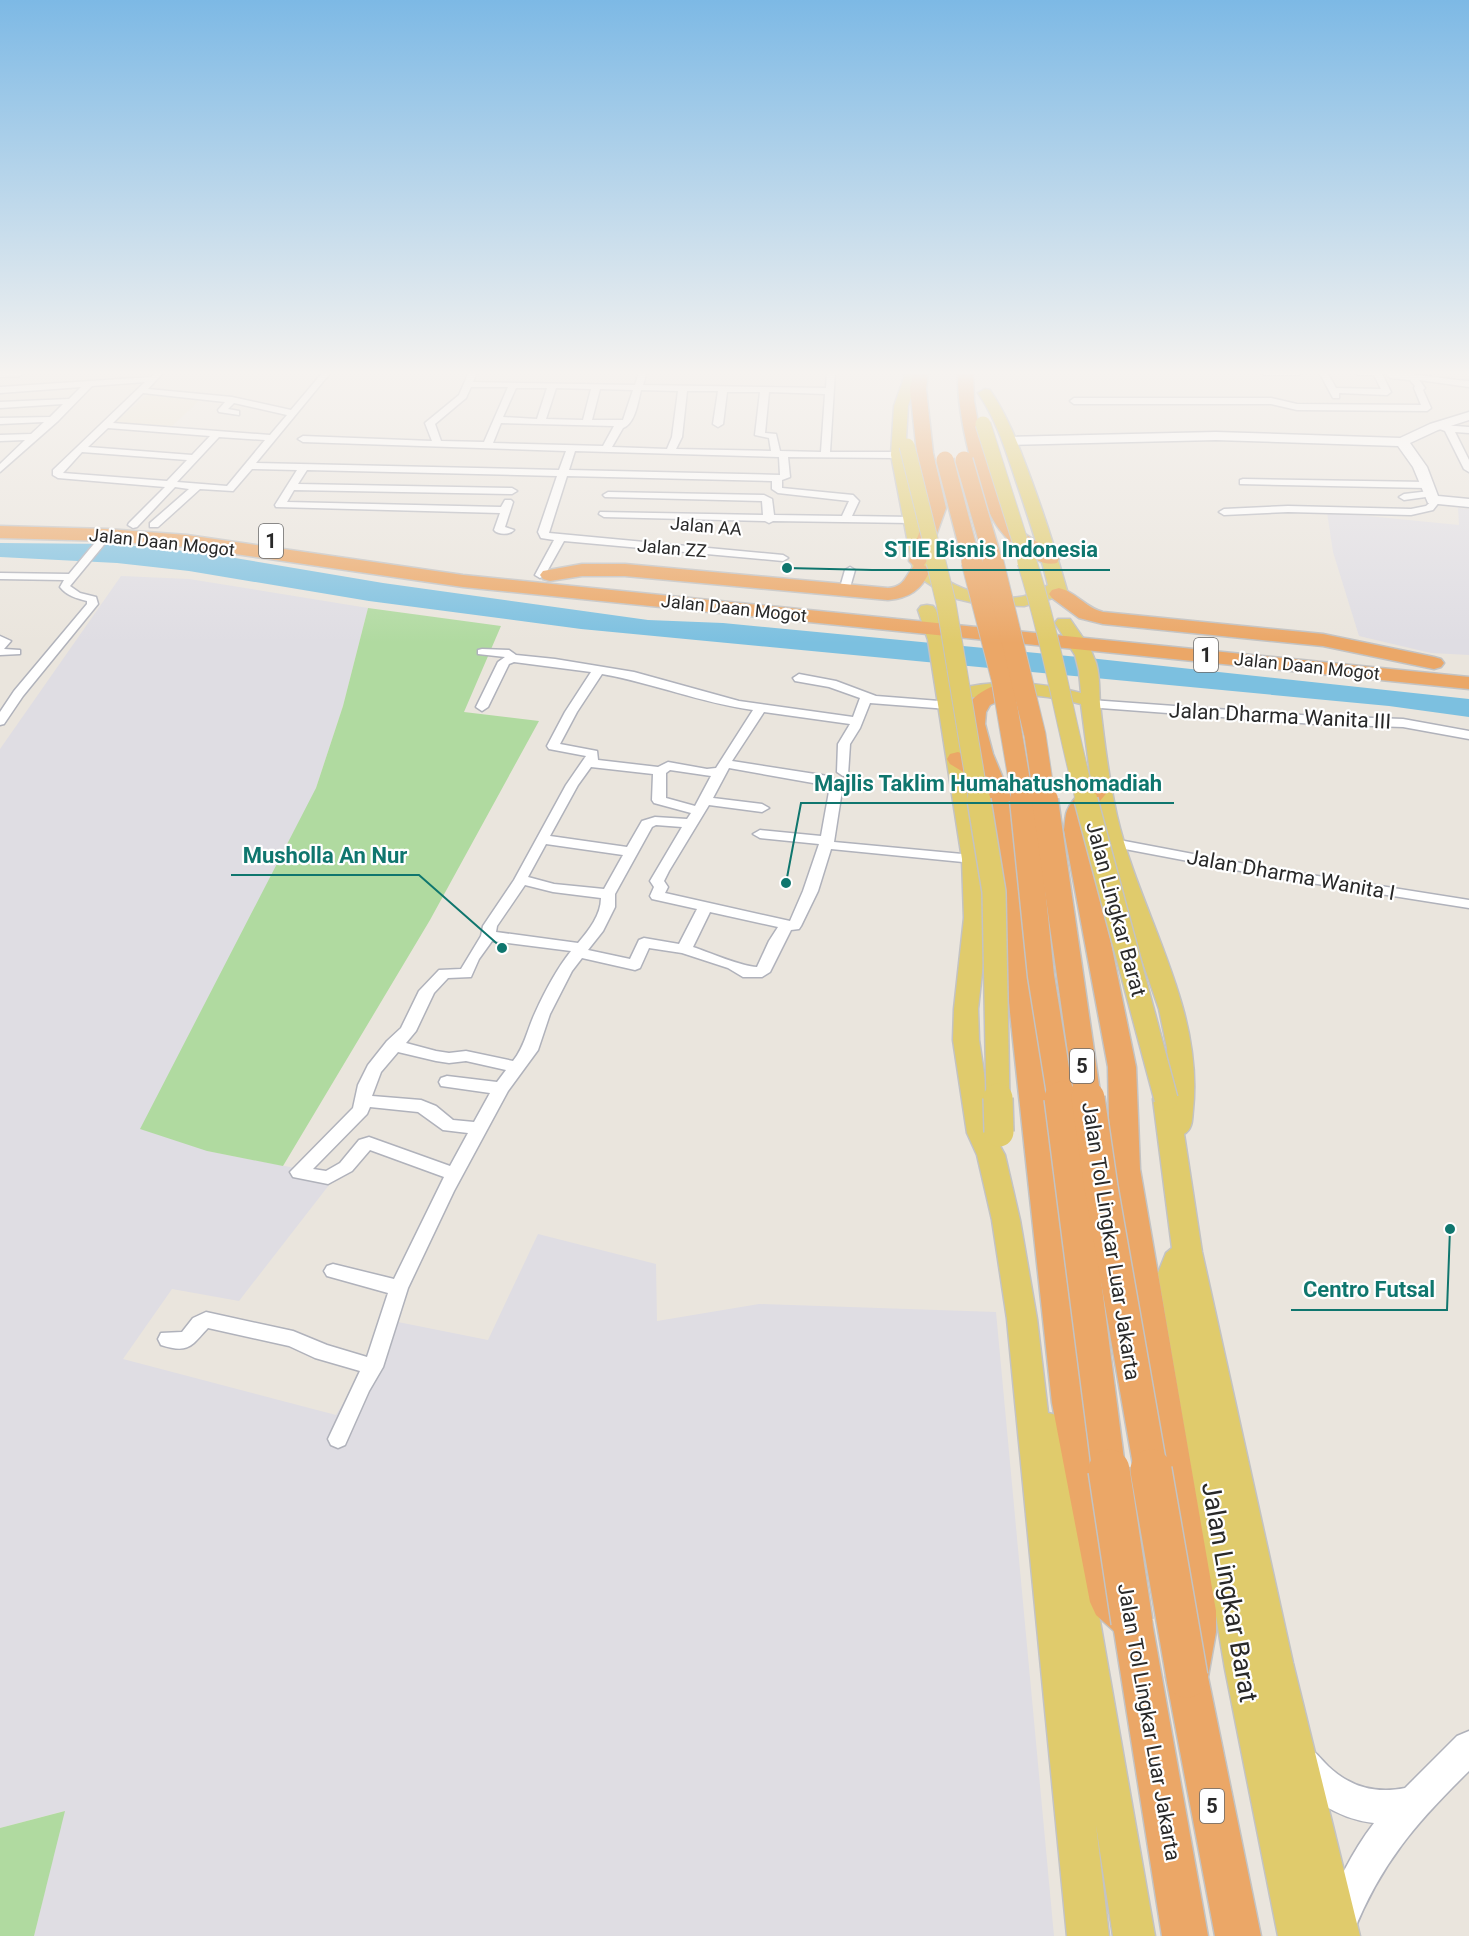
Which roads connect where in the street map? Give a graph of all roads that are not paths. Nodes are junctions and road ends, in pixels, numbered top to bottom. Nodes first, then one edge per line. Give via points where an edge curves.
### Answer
1 (66, 462) edge
2 (190, 462) edge
3 (252, 462) edge
4 (566, 462) edge
5 (781, 462) edge
6 (904, 462) edge
7 (905, 462) edge
8 (928, 462) edge
9 (950, 462) edge
10 (952, 462) edge
11 (981, 462) edge
12 (995, 462) edge
13 (1016, 462) edge
14 (1416, 462) edge
15 (249, 466) junction
16 (304, 467) junction
17 (520, 472) junction
18 (562, 474) junction
19 (612, 476) junction
20 (777, 478) junction
21 (1243, 482) dead end
22 (1322, 483) junction
23 (170, 485) junction
24 (197, 487) junction
25 (292, 487) junction
26 (1429, 489) junction
27 (512, 491) junction
28 (608, 495) junction
29 (1404, 497) dead end
30 (1469, 503) edge
31 (1304, 509) junction
32 (505, 510) junction
33 (1224, 512) dead end
34 (847, 517) junction
35 (0, 520) edge
36 (769, 520) junction
37 (912, 520) junction
38 (133, 525) junction
39 (154, 525) junction
40 (600, 527) junction
41 (742, 529) dead end
42 (509, 530) dead end
43 (761, 530) dead end
44 (0, 532) edge
45 (103, 539) junction
46 (560, 539) junction
47 (783, 558) dead end
48 (1050, 559) junction
49 (919, 565) junction
50 (850, 570) dead end
51 (545, 575) junction
52 (0, 576) edge
53 (67, 582) junction
54 (0, 586) edge
55 (844, 591) junction
56 (1057, 591) junction
57 (931, 622) junction
58 (1072, 636) junction
59 (1294, 637) junction
60 (0, 639) edge
61 (1262, 644) junction
62 (0, 646) edge
63 (0, 652) edge
64 (16, 652) dead end
65 (482, 652) dead end
66 (513, 658) junction
67 (1434, 663) junction
68 (1469, 666) edge
69 (598, 670) junction
70 (799, 678) dead end
71 (1469, 683) edge
72 (1010, 687) junction
73 (1091, 696) junction
74 (871, 698) junction
75 (947, 701) junction
76 (482, 707) dead end
77 (761, 708) junction
78 (0, 721) edge
79 (856, 721) junction
80 (1469, 735) edge
81 (958, 759) junction
82 (591, 762) junction
83 (722, 767) junction
84 (660, 771) junction
85 (843, 772) dead end
86 (998, 794) junction
87 (1092, 795) junction
88 (762, 808) dead end
89 (698, 812) junction
90 (759, 834) dead end
91 (542, 839) junction
92 (828, 843) junction
93 (1114, 843) junction
94 (632, 852) junction
95 (973, 859) junction
96 (521, 880) junction
97 (608, 894) junction
98 (1469, 904) edge
99 (706, 906) junction
100 (787, 925) junction
101 (488, 936) junction
102 (684, 949) junction
103 (580, 950) junction
104 (393, 1045) junction
105 (517, 1067) junction
106 (447, 1082) dead end
107 (501, 1088) junction
108 (363, 1101) junction
109 (479, 1128) junction
110 (995, 1143) junction
111 (1173, 1149) junction
112 (455, 1174) junction
113 (1183, 1255) junction
114 (333, 1271) dead end
115 (399, 1288) junction
116 (1022, 1324) junction
117 (168, 1339) dead end
118 (373, 1367) junction
119 (338, 1439) dead end
120 (1132, 1622) junction
121 (1187, 1677) junction
122 (1469, 1748) edge
123 (1296, 1750) junction
124 (1412, 1804) junction
125 (1338, 1932) edge
126 (1088, 1936) edge
127 (1134, 1936) edge
128 (1185, 1936) edge
129 (1238, 1936) edge
130 (1299, 1936) edge

1 - 23 street via 58,475
2 - 23 street
3 - 15 street
4 - 18 street
5 - 20 street via 785,477
6 - 37 main road
7 - 110 main road, bridge via 946,603 994,892
8 - 49 highway via 937,508
9 - 120 highway, Jalan Tol Lingkar Luar Jakarta / 5, bridge via 1002,679 1023,803 1041,976
10 - 121 highway, Jalan Tol Lingkar Luar Jakarta / 5, bridge via 1003,595 1035,735 1101,1187
11 - 48 highway via 1003,521 1016,536
12 - 111 main road, Jalan Lingkar Barat, bridge via 1044,616 1072,749 1166,1099
13 - 48 main road, Jalan Lingkar Barat
14 - 26 street
15 - 16 street
15 - 24 street via 230,489
16 - 17 street
16 - 25 street
17 - 18 street
17 - 27 street
18 - 19 street
18 - 46 street via 543,534
19 - 20 street
19 - 28 street
20 - 34 street via 777,489 781,491 850,497 854,501
21 - 22 street
22 - 26 street
22 - 31 street via 1295,488 1298,505
23 - 24 street
23 - 38 street
24 - 39 street
25 - 27 street
25 - 32 street via 280,505
26 - 29 street
26 - 30 street
26 - 31 street via 1429,508 1411,512
27 - 32 street
28 - 36 street via 766,499
28 - 40 street
31 - 33 street
32 - 42 street via 499,530
34 - 36 street, Jalan AA
34 - 37 street, Jalan AA
35 - 38 highway, Jalan Daan Mogot / 1
36 - 40 street
36 - 43 street, Jalan AA
37 - 49 main road
38 - 39 highway, Jalan Daan Mogot / 1
39 - 51 highway, Jalan Daan Mogot / 1 via 356,554
40 - 41 street, Jalan AA
40 - 46 street, Jalan ZZ
40 - 47 street, Jalan ZZ
44 - 45 highway, Jalan Daan Mogot / 1
45 - 53 street
45 - 57 highway, Jalan Daan Mogot / 1 via 188,542 463,581
46 - 51 street
48 - 56 main road, Jalan Lingkar Barat
49 - 55 highway via 914,585 902,592
49 - 56 main road via 959,594 988,600 1031,599
50 - 55 street
51 - 55 highway via 626,570
51 - 57 highway, Jalan Daan Mogot / 1 via 663,584
52 - 53 street
53 - 54 street
53 - 78 street via 76,596 92,599 93,604
56 - 59 highway via 1086,614 1103,618
57 - 58 highway, Jalan Daan Mogot / 1
57 - 75 main road
58 - 61 highway, Jalan Daan Mogot / 1
58 - 71 highway, Jalan Daan Mogot / 1
58 - 73 main road, Jalan Lingkar Barat
59 - 61 highway
59 - 67 highway
60 - 62 street via 5,641
61 - 67 highway, Jalan Daan Mogot / 1
63 - 64 street
65 - 66 street via 509,653
66 - 69 street
66 - 76 street via 504,662
67 - 68 highway, Jalan Daan Mogot / 1
69 - 77 street
69 - 82 street via 553,746 593,754
70 - 74 street via 832,684
72 - 73 main road
72 - 75 main road via 966,692
72 - 86 highway via 988,696 975,709 984,763
73 - 80 street, Jalan Dharma Wanita III via 1315,720 1403,723
73 - 87 main road, Jalan Lingkar Barat
74 - 75 street
74 - 79 street via 863,703
75 - 81 main road
77 - 79 street
77 - 83 street via 745,725
79 - 85 street via 844,744
81 - 86 highway
81 - 95 main road
82 - 84 street
82 - 91 street via 572,785
83 - 84 street via 707,773 668,766
83 - 89 street
83 - 92 street via 835,782
84 - 89 street via 659,800
86 - 120 highway via 1070,1403 1107,1592 1110,1602
87 - 93 main road, Jalan Lingkar Barat
87 - 121 highway via 1079,811 1076,830 1122,1067 1125,1169 1196,1611
88 - 89 street
89 - 94 street via 650,822
89 - 99 street via 667,859 658,880 657,896
90 - 92 street
91 - 94 street
91 - 96 street
92 - 95 street
92 - 100 street via 811,895 794,926
93 - 98 street, Jalan Dharma Wanita I
93 - 111 main road, Jalan Lingkar Barat via 1177,1026 1183,1083
94 - 97 street
95 - 110 main road via 976,918 965,1022 980,1133
96 - 97 street
96 - 101 street via 490,926
97 - 103 street via 608,907 597,931
99 - 100 street
99 - 102 street
100 - 102 street via 760,973 743,972
101 - 103 street
101 - 104 street via 466,974 444,973 427,991 408,1030
102 - 103 street via 644,943 635,964
103 - 105 street via 565,969 542,1014 530,1050
104 - 105 street via 436,1056 466,1056
104 - 108 street via 366,1085
105 - 107 street
106 - 107 street
107 - 109 street
108 - 109 street via 421,1106 449,1126
108 - 112 street via 361,1110 299,1172 328,1178 346,1167 369,1143
109 - 112 street
110 - 116 main road
111 - 113 main road, Jalan Lingkar Barat
112 - 115 street
113 - 123 main road, Jalan Lingkar Barat
113 - 130 main road, Jalan Lingkar Barat via 1176,1261 1173,1273 1243,1669
114 - 115 street
115 - 118 street
116 - 126 main road
116 - 127 main road via 1039,1363
117 - 118 street via 187,1340 206,1320 293,1339
118 - 119 street
120 - 128 highway, Jalan Tol Lingkar Luar Jakarta / 5
121 - 129 highway, Jalan Tol Lingkar Luar Jakarta / 5
122 - 124 street
123 - 124 street via 1309,1770 1348,1800 1392,1809
123 - 125 main road, Jalan Lingkar Barat
124 - 125 street via 1350,1890

